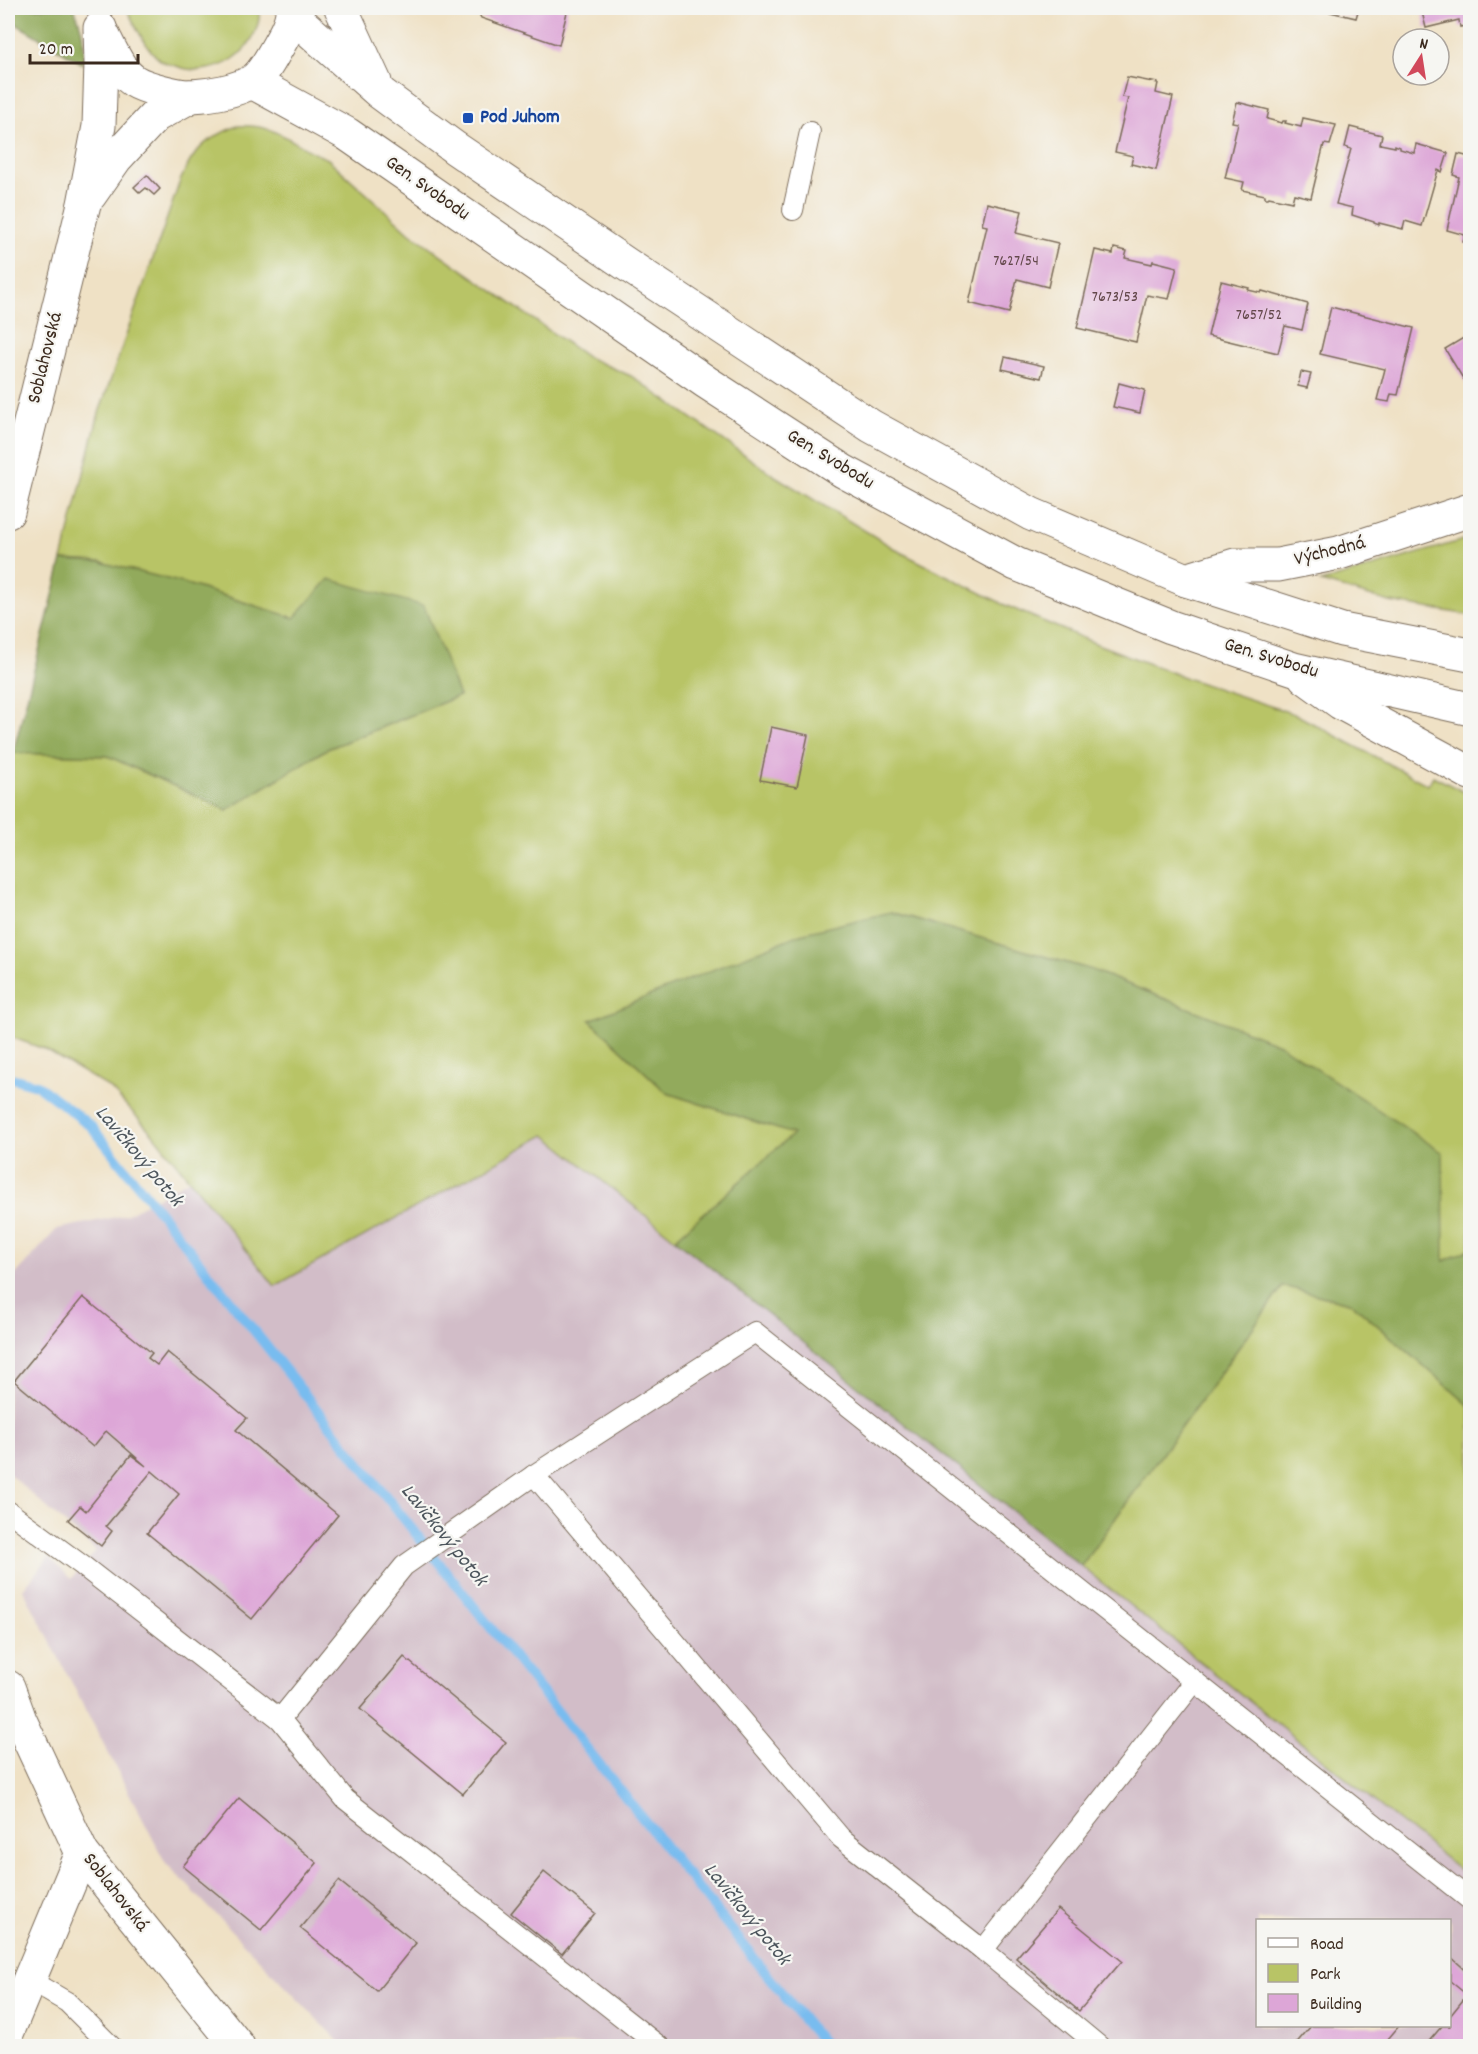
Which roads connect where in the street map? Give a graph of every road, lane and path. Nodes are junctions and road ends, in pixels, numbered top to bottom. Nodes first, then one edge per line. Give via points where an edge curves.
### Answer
1 (341, 8) edge
2 (292, 12) edge
3 (95, 18) edge
4 (252, 82) junction
5 (380, 92) junction
6 (190, 96) junction
7 (810, 132) dead end
8 (84, 204) junction
9 (793, 210) dead end
10 (1470, 510) edge
11 (8, 512) edge
12 (1186, 580) junction
13 (1470, 655) edge
14 (1294, 669) junction
15 (1470, 709) edge
16 (1470, 772) edge
17 (534, 1475) junction
18 (8, 1511) edge
19 (1195, 1681) junction
20 (8, 1687) edge
21 (280, 1719) junction
22 (82, 1853) junction
23 (1470, 1900) edge
24 (983, 1950) junction
25 (29, 1980) junction
26 (8, 2031) edge
27 (111, 2046) edge
28 (238, 2046) edge
29 (659, 2046) edge
30 (1099, 2046) edge

1 - 5 street
2 - 4 street via 285,34
2 - 5 street
3 - 6 street via 122,68 134,81
3 - 8 street, Soblahovská via 101,63 99,126
4 - 6 street
4 - 14 street, Gen. Svobodu via 347,134 706,382 843,471 1016,564 1171,627
5 - 12 street via 455,148 872,426 1031,514
6 - 8 street via 155,116 116,158
7 - 9 lane
8 - 11 street, Soblahovská
10 - 12 street, Východná via 1339,553 1278,565 1235,565
12 - 13 street via 1342,630
14 - 15 street, Gen. Svobodu
14 - 16 street via 1341,702
17 - 19 lane via 755,1332
17 - 21 lane via 404,1566
17 - 24 lane via 841,1838
18 - 21 lane
19 - 23 lane
19 - 24 lane
20 - 22 street, Soblahovská
21 - 29 lane via 345,1799
22 - 25 street
22 - 28 street, Soblahovská
24 - 30 lane
25 - 26 street
25 - 27 lane via 67,2002

